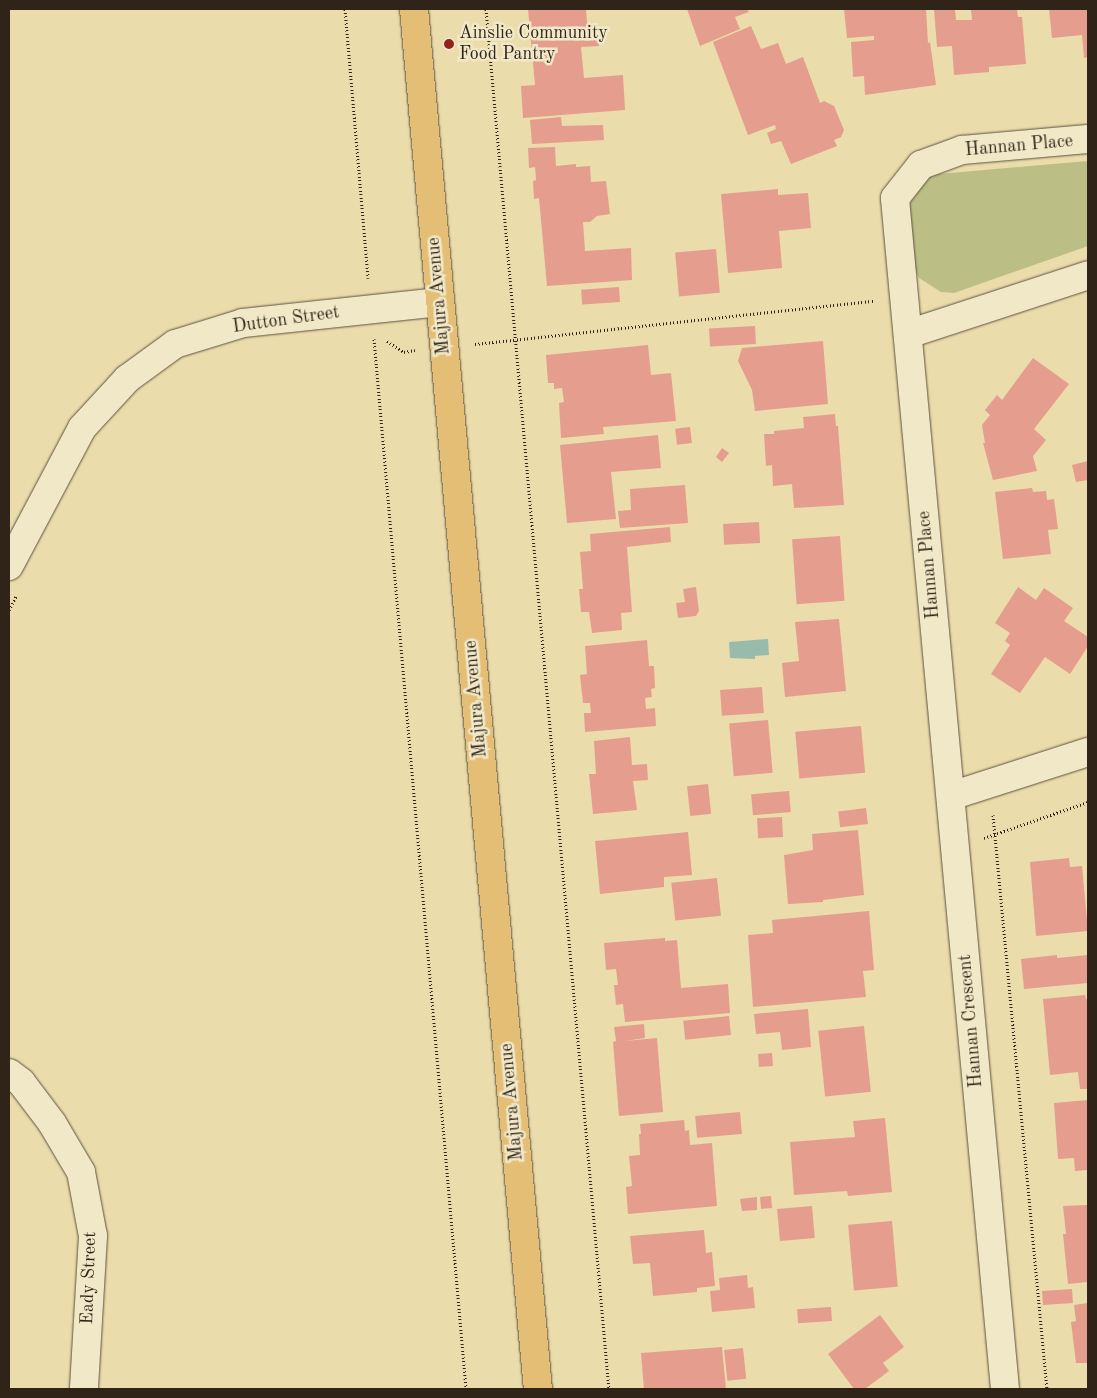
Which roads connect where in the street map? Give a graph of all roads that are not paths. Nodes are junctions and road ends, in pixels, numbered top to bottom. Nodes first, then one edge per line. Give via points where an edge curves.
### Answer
1 (414, 9) edge
2 (1088, 139) edge
3 (1088, 275) edge
4 (440, 302) junction
5 (908, 334) junction
6 (9, 566) edge
7 (1088, 752) edge
8 (951, 796) junction
9 (9, 1073) edge
10 (84, 1389) edge
11 (538, 1389) edge
12 (1005, 1389) edge

1 - 4 main road, Majura Avenue
2 - 5 street, Hannan Place via 962,150 921,165 895,198
3 - 5 street
4 - 6 street, Dutton Street via 243,323 175,344 127,379 82,428
4 - 11 main road, Majura Avenue
5 - 8 street, Hannan Place
7 - 8 street
8 - 12 street, Hannan Crescent
9 - 10 street, Eady Street via 21,1082 52,1123 81,1172 92,1236

